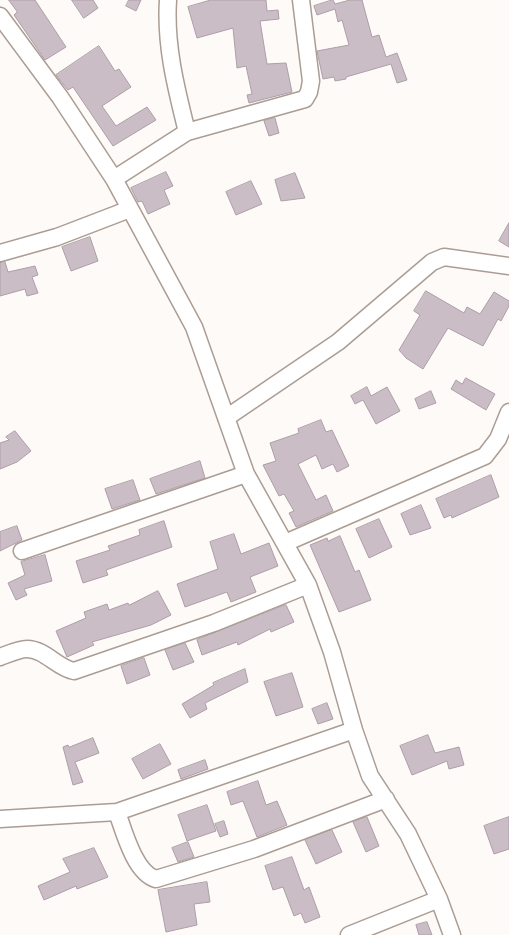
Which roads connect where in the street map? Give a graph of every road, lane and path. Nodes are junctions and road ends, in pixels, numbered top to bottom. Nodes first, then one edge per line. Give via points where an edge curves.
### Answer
1 (168, 0) edge
2 (301, 0) edge
3 (0, 16) edge
4 (187, 132) junction
5 (114, 179) junction
6 (130, 209) junction
7 (0, 253) edge
8 (509, 266) edge
9 (509, 412) edge
10 (226, 418) junction
11 (246, 474) junction
12 (285, 543) junction
13 (22, 551) dead end
14 (308, 585) junction
15 (0, 657) edge
16 (354, 730) junction
17 (386, 799) junction
18 (117, 812) junction
19 (0, 819) edge
20 (439, 900) junction
21 (350, 935) edge
22 (452, 935) edge

1 - 4 street via 166,29
2 - 4 street via 311,81 304,100
3 - 5 street via 60,97
4 - 5 street
5 - 6 street
6 - 7 street via 57,237
6 - 10 street via 194,327
8 - 10 street via 444,258 432,262 338,342
9 - 12 street via 498,439 485,456
10 - 11 street
11 - 12 street
11 - 13 street
12 - 14 street
14 - 15 street via 214,623 74,671 63,669 35,650 26,649
14 - 16 street via 332,652
16 - 17 street via 370,776
16 - 18 street
17 - 18 street via 254,848 156,879 150,877 129,846
17 - 20 street via 408,834
18 - 19 street
20 - 21 street
20 - 22 street

